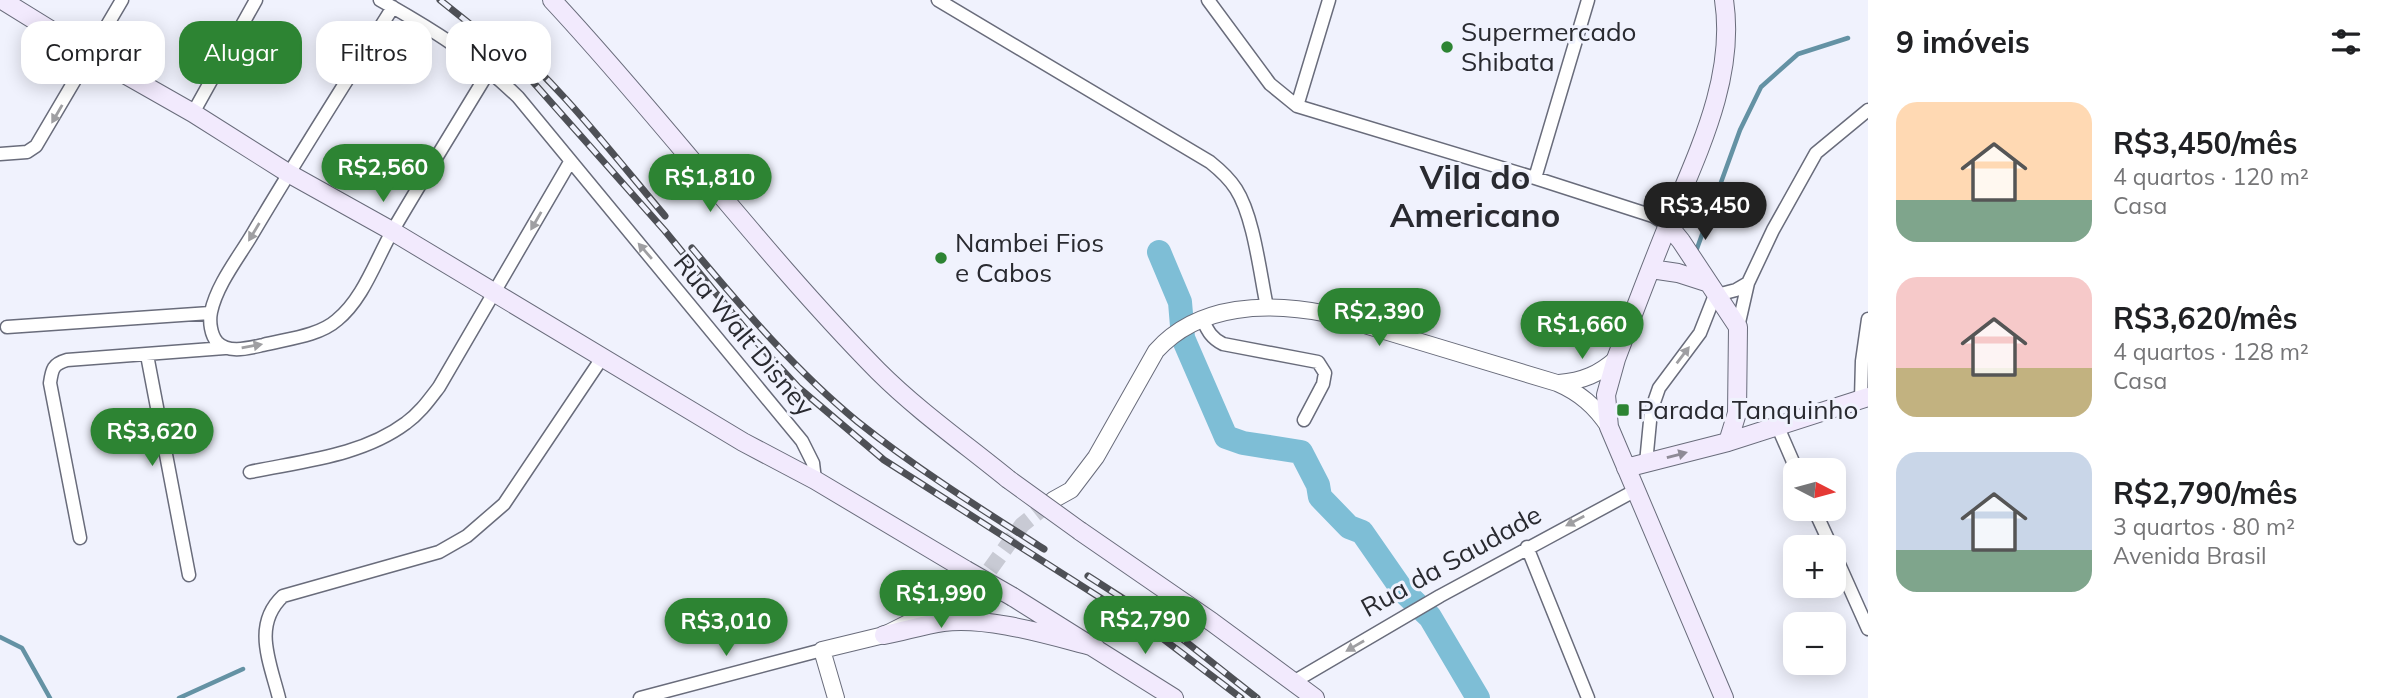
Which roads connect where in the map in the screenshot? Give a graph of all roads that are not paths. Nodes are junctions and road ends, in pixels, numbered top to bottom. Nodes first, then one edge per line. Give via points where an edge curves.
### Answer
1 (2, 0) edge
2 (122, 0) edge
3 (256, 0) edge
4 (380, 0) edge
5 (552, 0) edge
6 (938, 0) edge
7 (1208, 0) edge
8 (1329, 0) edge
9 (1588, 0) edge
10 (1724, 0) edge
11 (393, 7) junction
12 (36, 21) edge
13 (110, 21) edge
14 (446, 40) edge
15 (73, 84) edge
16 (142, 84) edge
17 (481, 84) edge
18 (503, 84) edge
19 (1297, 106) junction
20 (1868, 110) edge
21 (193, 113) junction
22 (0, 155) edge
23 (570, 162) junction
24 (288, 173) junction
25 (1535, 178) junction
26 (1668, 225) junction
27 (392, 231) junction
28 (1651, 269) junction
29 (1748, 283) junction
30 (1713, 289) junction
31 (495, 294) junction
32 (1267, 307) junction
33 (210, 313) junction
34 (1868, 319) edge
35 (1199, 320) junction
36 (7, 327) dead end
37 (1738, 327) junction
38 (225, 348) junction
39 (147, 355) junction
40 (602, 358) junction
41 (1616, 359) junction
42 (1557, 383) junction
43 (1865, 398) edge
44 (1737, 412) junction
45 (1304, 420) dead end
46 (1777, 425) junction
47 (1609, 427) junction
48 (1756, 432) junction
49 (1728, 442) junction
50 (1791, 458) edge
51 (1646, 463) junction
52 (1626, 468) junction
53 (250, 472) dead end
54 (815, 480) junction
55 (1636, 490) junction
56 (1053, 500) tunnel mouth
57 (80, 538) dead end
58 (1527, 547) junction
59 (189, 575) dead end
60 (1846, 580) edge
61 (973, 594) tunnel mouth
62 (1868, 629) edge
63 (884, 635) junction
64 (1095, 647) junction
65 (821, 650) junction
66 (1295, 681) junction
67 (279, 698) edge
68 (639, 698) edge
69 (836, 698) edge
70 (1174, 698) edge
71 (1315, 698) edge
72 (1588, 698) edge
73 (1724, 698) edge

1 - 12 main road
2 - 13 street
3 - 21 street
4 - 11 street, Rua Walt Disney
5 - 66 main road, bridge via 793,280 903,393 1008,479
6 - 32 street via 1210,162 1226,176 1248,216
7 - 19 street via 1270,84
8 - 19 street
9 - 25 street
10 - 26 main road via 1726,39 1716,98
11 - 14 street, Rua Walt Disney
11 - 24 street
15 -> 22 street via 36,146 27,152
16 - 21 main road
17 - 27 street
18 - 23 street, Rua Walt Disney
19 - 25 street
20 - 29 street via 1816,153
21 - 24 main road
23 -> 31 street
54 -> 23 street, Rua Walt Disney via 802,441
24 - 27 main road
24 -> 33 street
25 - 26 street
26 - 28 main road
26 - 30 main road
27 - 31 main road
38 -> 27 street via 245,349 326,329 349,308
28 - 30 main road via 1678,273
28 - 41 main road
29 - 30 street via 1736,290
29 - 37 street
30 - 37 main road
51 -> 30 street via 1651,411 1659,388 1700,333
31 - 40 main road
31 - 53 street via 439,387 405,424 349,452
32 - 35 street via 1241,308
32 - 42 street via 1310,310 1354,321
33 - 36 street
33 - 38 street via 216,341
34 - 43 street via 1862,361
35 - 45 street via 1223,344 1318,362 1325,373 1323,384
35 - 56 street via 1177,330 1156,351 1096,457 1071,490
37 - 44 main road
38 - 39 street
39 - 57 street via 67,360 52,368 50,383
39 - 59 street
40 - 54 main road
40 - 67 street via 504,504 467,536 439,552 283,596 272,606 265,641
41 - 42 street via 1583,380
41 - 47 main road via 1606,395
42 - 47 street via 1583,397
43 - 46 main road
44 - 48 main road
44 - 49 main road
46 - 48 main road
46 - 50 street
47 - 52 main road
48 - 49 main road
51 -> 49 main road
51 - 52 main road
52 - 55 main road
54 - 64 main road, bridge
55 -> 58 street, Rua da Saudade
55 - 73 main road
58 -> 66 street, Rua da Saudade
58 - 72 street
60 - 62 street
61 - 63 street via 954,608 924,615
63 - 64 main road via 965,622
63 - 65 street
64 - 70 main road
65 - 68 street
65 - 69 street
66 - 71 main road

